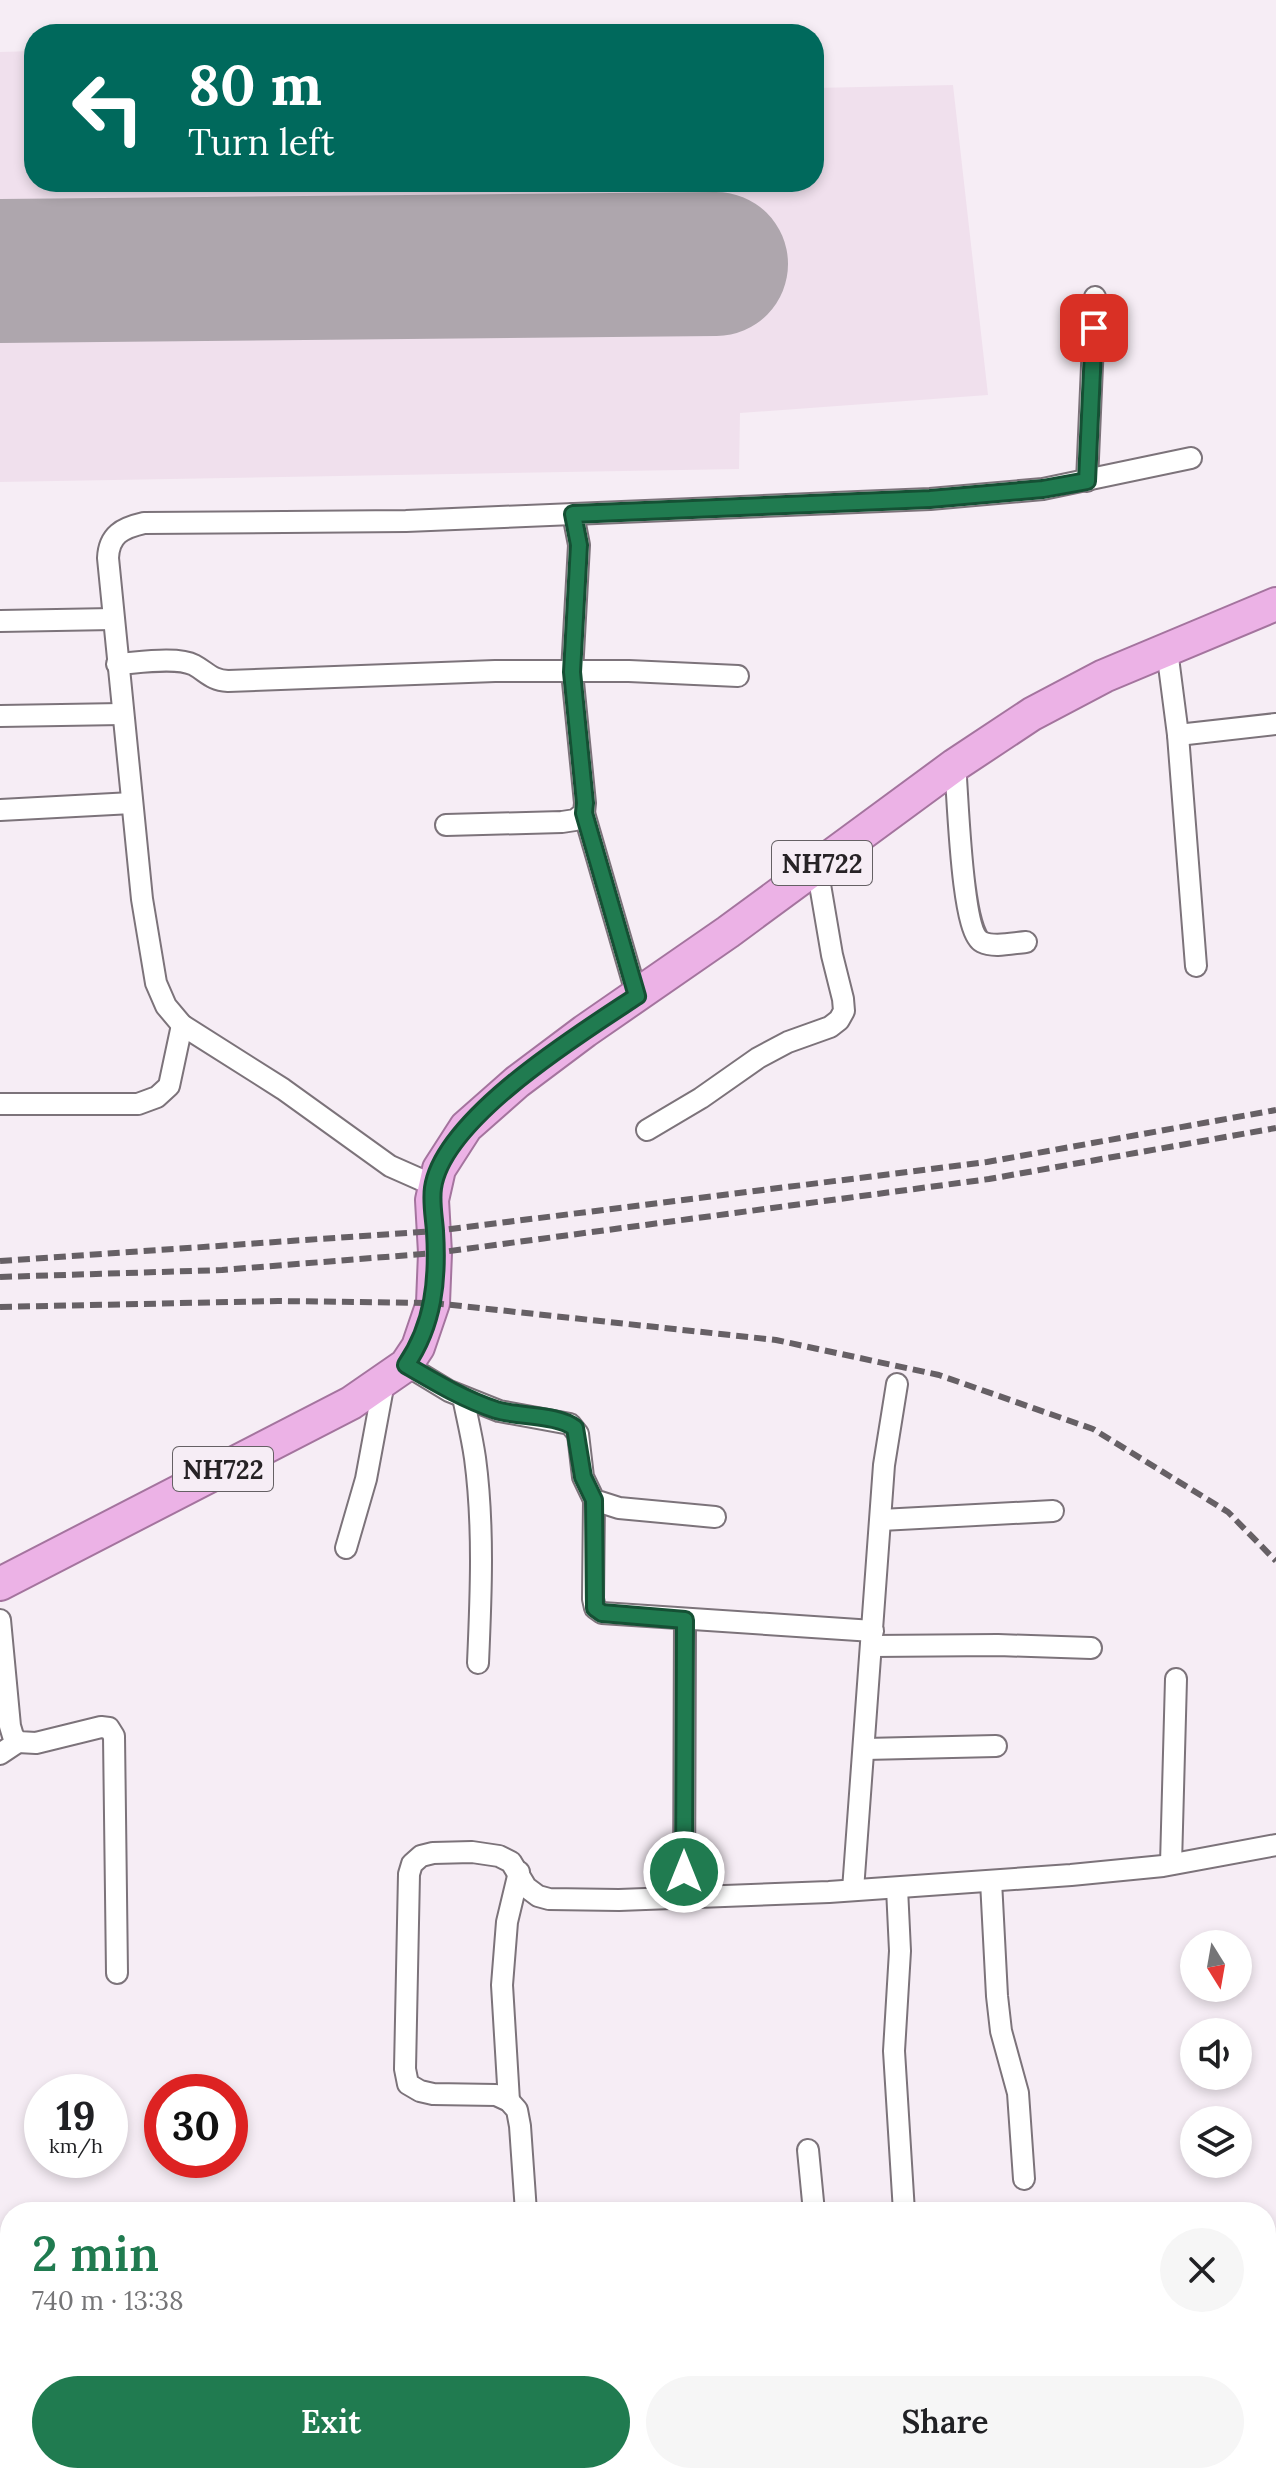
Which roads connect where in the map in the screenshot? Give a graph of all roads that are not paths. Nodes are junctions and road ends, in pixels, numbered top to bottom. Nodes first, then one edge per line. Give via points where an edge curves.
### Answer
1 (1095, 297) dead end
2 (1191, 458) dead end
3 (1087, 481) junction
4 (573, 514) junction
5 (1276, 604) edge
6 (113, 619) junction
7 (0, 621) edge
8 (1167, 650) junction
9 (117, 664) junction
10 (572, 672) junction
11 (738, 676) dead end
12 (122, 714) junction
13 (0, 716) edge
14 (1276, 724) edge
15 (1178, 735) junction
16 (955, 765) junction
17 (132, 803) junction
18 (0, 810) edge
19 (584, 813) junction
20 (446, 825) dead end
21 (817, 867) junction
22 (1026, 942) dead end
23 (1196, 966) dead end
24 (637, 996) junction
25 (182, 1025) junction
26 (0, 1104) edge
27 (647, 1130) dead end
28 (433, 1185) junction
29 (395, 1373) junction
30 (897, 1384) dead end
31 (463, 1397) junction
32 (594, 1500) junction
33 (1053, 1511) dead end
34 (715, 1517) dead end
35 (881, 1520) junction
36 (346, 1548) dead end
37 (0, 1584) edge
38 (0, 1620) edge
39 (685, 1620) junction
40 (873, 1639) junction
41 (1091, 1648) dead end
42 (478, 1663) dead end
43 (1176, 1679) dead end
44 (18, 1742) junction
45 (996, 1746) dead end
46 (865, 1749) junction
47 (0, 1754) edge
48 (1276, 1845) edge
49 (1171, 1864) junction
50 (519, 1872) junction
51 (991, 1881) junction
52 (897, 1888) junction
53 (853, 1890) junction
54 (684, 1898) junction
55 (117, 1973) dead end
56 (509, 2101) junction
57 (808, 2150) dead end
58 (1024, 2179) dead end
59 (525, 2202) edge
60 (813, 2202) edge
61 (903, 2202) edge

1 - 3 street
2 - 3 street
3 - 4 street via 930,499
4 - 6 street via 144,523 114,535 109,546
4 - 10 street via 579,545
5 - 8 highway, NH722
6 - 7 street
6 - 9 street
8 - 15 street
8 - 16 highway, NH722 via 1032,714
9 - 10 street via 182,662 215,680 228,681 419,672
9 - 12 street
10 - 11 street
10 - 19 street
12 - 13 street
12 - 17 street
14 - 15 street
15 - 23 street
16 - 21 highway, NH722
16 - 22 street via 970,926 982,942
17 - 18 street
17 - 25 street via 156,983
19 - 20 street via 562,822
19 - 24 street
21 - 24 highway, NH722
21 - 27 street via 843,999 839,1020 758,1058
24 - 28 highway, NH722 via 487,1107 466,1127
25 - 26 street via 169,1086 157,1097 138,1104
25 - 28 street via 390,1166
28 - 29 highway, NH722 via 433,1303 418,1347
29 - 31 street
29 - 36 street
29 - 37 highway, NH722 via 351,1403
30 - 35 street
31 - 32 street via 575,1428 583,1477
31 - 42 street via 478,1498
32 - 34 street via 619,1508
32 - 39 street via 595,1608 602,1613
33 - 35 street
35 - 40 street
38 - 44 street via 10,1726
39 - 40 street
39 - 54 street
40 - 41 street
40 - 46 street
43 - 49 street
44 - 47 street
44 - 55 street via 36,1743 101,1727 114,1736
45 - 46 street
46 - 53 street
48 - 49 street
49 - 51 street
50 - 54 street via 526,1887 549,1899
50 - 56 street via 507,1922 502,1985
50 - 56 street via 499,1856 433,1853 412,1864 408,1897 408,2084 433,2094 496,2095
51 - 52 street
51 - 58 street via 997,1996 1018,2093
52 - 53 street
52 - 61 street via 900,1951 894,2051
53 - 54 street
56 - 59 street via 520,2126
57 - 60 street

